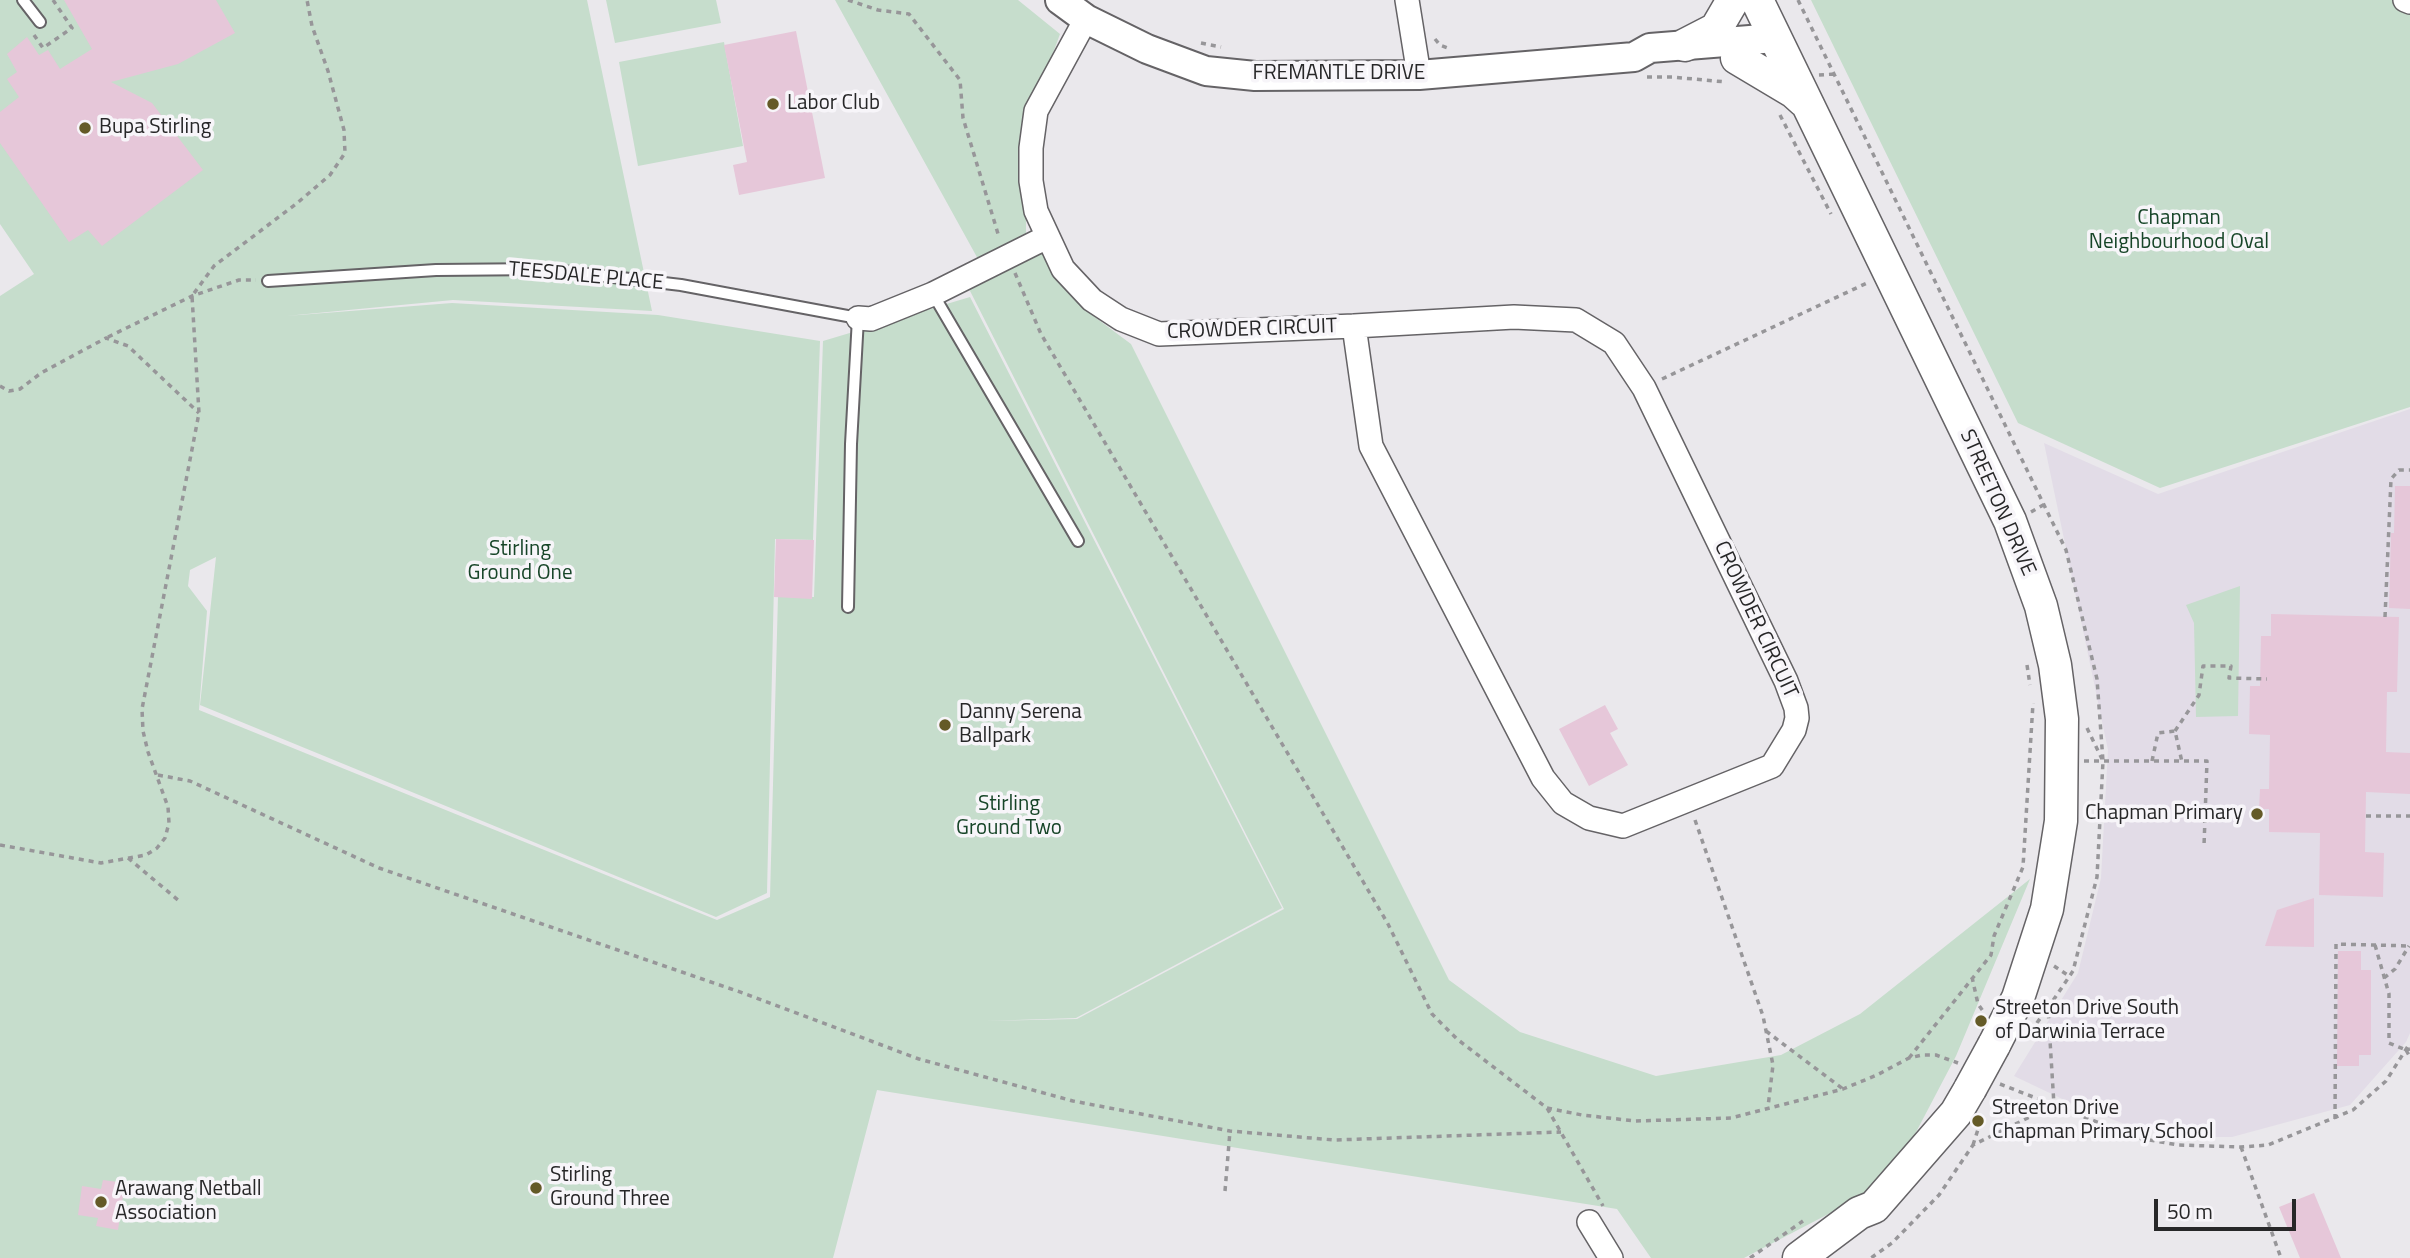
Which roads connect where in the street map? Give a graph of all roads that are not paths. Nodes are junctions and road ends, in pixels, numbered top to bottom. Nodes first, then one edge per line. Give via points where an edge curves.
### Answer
1 (23, 0) edge
2 (1060, 0) edge
3 (1408, 0) edge
4 (1732, 0) edge
5 (1756, 0) edge
6 (1086, 19) junction
7 (40, 22) dead end
8 (1685, 45) junction
9 (1779, 47) junction
10 (1640, 67) junction
11 (1736, 71) junction
12 (1419, 75) junction
13 (1793, 108) junction
14 (1047, 237) junction
15 (268, 281) road end
16 (933, 294) junction
17 (858, 318) junction
18 (1354, 326) junction
19 (1078, 541) dead end
20 (848, 607) dead end
21 (1874, 1208) junction
22 (1597, 1216) road end
23 (1611, 1258) edge
24 (1799, 1258) edge
25 (1831, 1258) edge

1 - 7 lane
2 - 6 street, FREMANTLE DRIVE
3 - 12 street
4 - 8 main road via 1716,29
5 - 9 main road, STREETON DRIVE
6 - 12 street, FREMANTLE DRIVE via 1206,71 1255,76
6 - 14 street, CROWDER CIRCUIT via 1036,111 1031,181
8 - 9 street, FREMANTLE DRIVE
8 - 10 street, FREMANTLE DRIVE via 1650,48
9 - 11 street, FREMANTLE DRIVE via 1780,54
9 - 13 main road, STREETON DRIVE
10 - 11 street, FREMANTLE DRIVE
10 - 12 street, FREMANTLE DRIVE
11 - 13 main road via 1794,92
13 - 21 main road, STREETON DRIVE, bridge via 2010,521 2041,606 2062,719 2061,821 2049,897 2018,998 1990,1031 1976,1079 1956,1113
14 - 16 street, TEESDALE PLACE
14 - 18 street, CROWDER CIRCUIT via 1063,269 1091,300 1121,319 1159,334
15 - 17 lane, TEESDALE PLACE via 436,270 545,269 681,285
16 - 17 street, TEESDALE PLACE via 871,318
16 - 19 lane
17 - 20 lane
18 - 18 street, CROWDER CIRCUIT via 1371,446 1543,778 1563,803 1588,818 1623,826 1772,766 1797,718 1786,681 1644,387 1614,343 1576,320 1514,317
21 - 24 main road, STREETON DRIVE via 1859,1213
21 - 25 main road, STREETON DRIVE via 1871,1226
22 - 23 street

